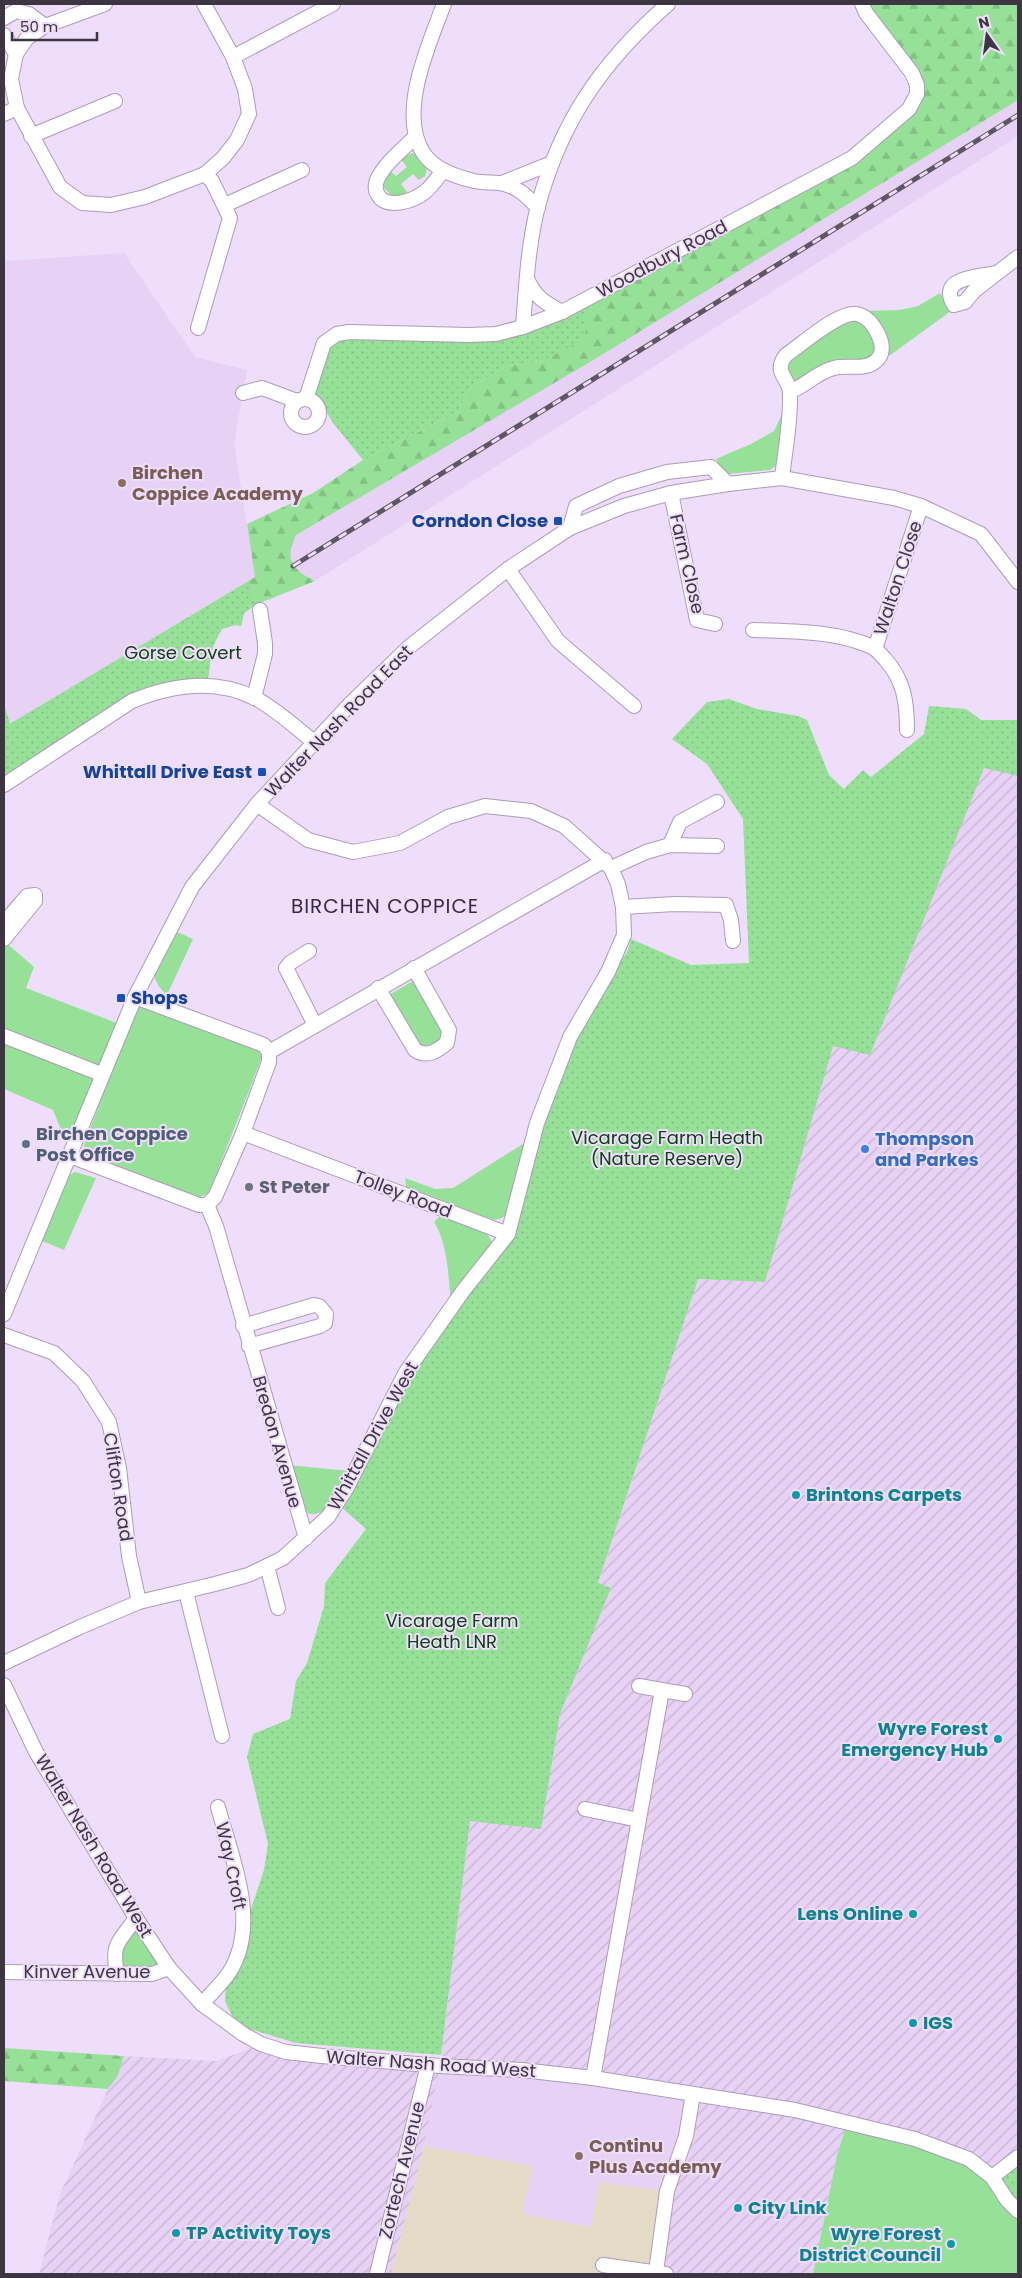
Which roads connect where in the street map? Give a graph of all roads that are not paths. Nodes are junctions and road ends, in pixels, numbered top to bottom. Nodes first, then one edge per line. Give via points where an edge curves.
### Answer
1 (105, 4) edge
2 (204, 4) edge
3 (333, 4) edge
4 (444, 4) edge
5 (668, 4) edge
6 (862, 4) edge
7 (4, 18) edge
8 (44, 26) junction
9 (4, 35) edge
10 (16, 54) junction
11 (233, 57) junction
12 (114, 101) dead end
13 (10, 111) edge
14 (31, 136) junction
15 (416, 137) junction
16 (552, 163) junction
17 (302, 170) dead end
18 (443, 171) junction
19 (205, 174) junction
20 (502, 183) junction
21 (225, 205) junction
22 (538, 208) junction
23 (1018, 257) edge
24 (996, 273) dead end
25 (526, 279) junction
26 (562, 312) junction
27 (523, 327) junction
28 (198, 328) dead end
29 (790, 391) junction
30 (243, 393) dead end
31 (782, 478) junction
32 (728, 484) junction
33 (671, 493) junction
34 (921, 506) junction
35 (570, 528) junction
36 (508, 569) junction
37 (1018, 582) edge
38 (260, 610) dead end
39 (715, 624) dead end
40 (753, 630) dead end
41 (875, 649) junction
42 (254, 698) junction
43 (634, 706) dead end
44 (907, 730) dead end
45 (314, 742) junction
46 (4, 785) edge
47 (717, 802) dead end
48 (257, 804) junction
49 (670, 845) junction
50 (717, 846) dead end
51 (608, 864) junction
52 (623, 907) junction
53 (4, 922) edge
54 (4, 939) edge
55 (733, 942) dead end
56 (309, 951) dead end
57 (414, 968) junction
58 (378, 988) junction
59 (134, 997) junction
60 (315, 1025) junction
61 (4, 1036) edge
62 (269, 1052) junction
63 (102, 1074) junction
64 (243, 1133) junction
65 (70, 1156) junction
66 (207, 1205) junction
67 (508, 1234) junction
68 (4, 1314) edge
69 (243, 1326) junction
70 (4, 1335) edge
71 (249, 1346) junction
72 (306, 1538) junction
73 (267, 1566) junction
74 (186, 1592) junction
75 (138, 1602) junction
76 (278, 1608) dead end
77 (4, 1663) edge
78 (4, 1685) edge
79 (639, 1686) dead end
80 (662, 1690) junction
81 (685, 1694) dead end
82 (222, 1736) dead end
83 (218, 1807) dead end
84 (585, 1809) dead end
85 (639, 1820) junction
86 (136, 1918) junction
87 (170, 1968) junction
88 (4, 1972) edge
89 (117, 1974) junction
90 (202, 2004) junction
91 (428, 2065) junction
92 (593, 2078) junction
93 (692, 2094) junction
94 (1018, 2157) edge
95 (992, 2177) junction
96 (1017, 2209) edge
97 (603, 2265) dead end
98 (661, 2273) edge
99 (377, 2274) edge

1 - 8 street
2 - 11 street
3 - 11 street
4 - 15 street via 421,63 415,94
5 - 16 street via 635,33 601,72 572,119
6 - 26 street, Woodbury Road via 912,73 917,94 910,109 852,158
7 - 8 street via 16,11 29,14
8 - 10 street via 27,38
9 - 10 street
10 - 13 street
11 - 19 street via 245,89 249,114 237,140
12 - 14 street
13 - 14 street
14 - 19 street via 60,187 82,203 111,205
15 - 18 street via 425,156
15 - 18 street via 398,153 376,181 375,190 381,200 390,204 425,192
16 - 20 street
16 - 22 street
17 - 21 street
18 - 20 street via 475,182
19 - 21 street
20 - 22 street via 525,193
21 - 28 street via 230,218
22 - 25 street
23 - 24 street
25 - 26 street via 533,294
25 - 27 street
26 - 27 street, Woodbury Road
27 - 30 street, Woodbury Road via 496,334 337,334 324,343 301,400 262,388
29 - 29 street via 780,372 786,355 843,315 855,313 870,321 881,340 881,353 877,360 858,368 836,367
29 - 31 street
31 - 32 street, Walter Nash Road East
31 - 34 street, Walter Nash Road East via 894,498
32 - 33 street, Walter Nash Road East
32 - 35 street via 711,467 667,472 629,483 576,506
33 - 35 street, Walter Nash Road East via 624,506
33 - 39 street, Farm Close via 697,620
34 - 37 street, Walter Nash Road East via 981,534
34 - 41 street, Walton Close
35 - 36 street, Walter Nash Road East
36 - 43 street via 558,640
36 - 45 street, Walter Nash Road East via 409,647
38 - 42 street via 265,654
40 - 41 street, Walton Close via 836,637
41 - 44 street, Walton Close via 900,679 907,706
42 - 45 street
42 - 46 street via 210,686 178,686 153,692 132,701
45 - 48 street, Walter Nash Road East
47 - 49 street via 680,822
48 - 51 street via 308,840 353,852 400,843 448,817 485,806 531,811 564,826
48 - 59 street, Walter Nash Road East via 192,887
49 - 50 street
49 - 51 street
51 - 52 street via 618,884
51 - 57 street
52 - 55 street via 726,905
52 - 67 street via 624,935 608,972 570,1037 536,1122
53 - 54 street via 27,896 35,895 35,901
56 - 60 street via 286,968
57 - 58 street
57 - 58 street via 449,1030 447,1043 430,1054 415,1050
58 - 60 street
59 - 62 street via 264,1044
59 - 63 street, Walter Nash Road East
60 - 62 street
61 - 63 street
62 - 64 street via 270,1062
63 - 65 street
64 - 66 street via 216,1197
64 - 67 street, Tolley Road
65 - 66 street via 198,1206
65 - 68 street
66 - 69 street, Bredon Avenue via 216,1226
67 - 72 street, Whittall Drive West via 406,1372 346,1489 328,1517
69 - 71 street, Bredon Avenue
69 - 71 street via 314,1305 324,1308 326,1314 325,1323 320,1326
70 - 75 street, Clifton Road via 54,1353 83,1381 108,1422 119,1468
71 - 72 street, Bredon Avenue
72 - 73 street, Whittall Drive West via 283,1558
73 - 74 street, Whittall Drive West via 248,1575
73 - 76 street
74 - 75 street, Whittall Drive West
74 - 82 street
75 - 77 street, Whittall Drive West
78 - 86 street, Walter Nash Road West via 36,1752
79 - 80 street
80 - 81 street
80 - 85 street
83 - 90 street, Way Croft via 241,1892 243,1931 231,1969
84 - 85 street
85 - 92 street
86 - 87 street, Walter Nash Road West
86 - 89 street via 117,1943 114,1952
87 - 89 street, Kinver Avenue via 152,1974
87 - 90 street, Walter Nash Road West
88 - 89 street, Kinver Avenue
90 - 91 street, Walter Nash Road West via 261,2044 286,2052
91 - 92 street, Walter Nash Road West
91 - 99 street, Zortech Avenue
92 - 93 street, Walter Nash Road West
93 - 95 street, Walter Nash Road West via 795,2110 915,2139 969,2159
93 - 98 street via 686,2136 667,2191
94 - 95 street
95 - 96 street, Walter Nash Road West
97 - 98 street

